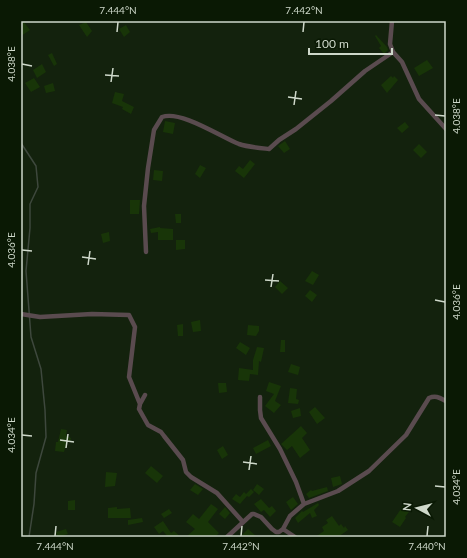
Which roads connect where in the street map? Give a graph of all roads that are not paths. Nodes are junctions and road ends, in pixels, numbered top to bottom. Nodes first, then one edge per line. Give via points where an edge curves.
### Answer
1 (392, 21) edge
2 (393, 52) junction
3 (446, 129) edge
4 (146, 252) dead end
5 (21, 314) edge
6 (145, 395) dead end
7 (260, 397) dead end
8 (446, 401) edge
9 (140, 404) junction
10 (304, 504) junction
11 (243, 522) junction
12 (283, 529) junction
13 (227, 537) edge
14 (295, 537) edge

1 - 2 street via 390,44
2 - 3 street via 402,62 419,99
2 - 4 street via 365,71 269,149 240,144 190,121 167,115 162,117 154,130 148,168 144,206
5 - 9 street via 40,317 129,315 135,327 129,377
6 - 9 street
7 - 10 street via 261,418 280,449
8 - 10 street via 433,396 429,398 406,435 368,471 338,491
9 - 11 street via 141,414 148,425 161,432 183,460 186,472 191,478 217,493
10 - 12 street via 290,516
11 - 12 street via 254,514 261,517 276,532
11 - 13 street
12 - 14 street

